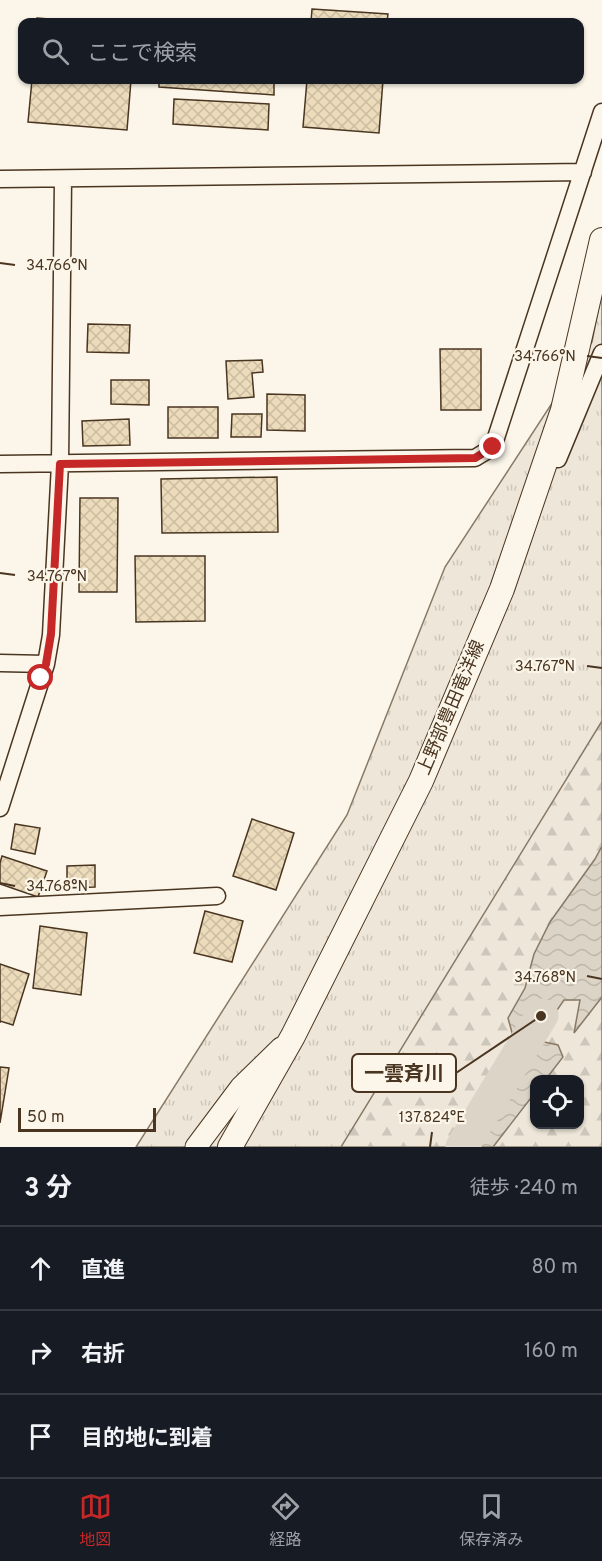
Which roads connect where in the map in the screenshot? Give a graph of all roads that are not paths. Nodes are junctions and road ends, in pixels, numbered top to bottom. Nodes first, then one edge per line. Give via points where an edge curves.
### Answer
1 (602, 112) edge
2 (583, 172) junction
3 (0, 179) edge
4 (63, 179) junction
5 (602, 240) edge
6 (602, 353) edge
7 (0, 464) edge
8 (60, 464) junction
9 (502, 589) junction
10 (0, 663) edge
11 (46, 664) junction
12 (0, 808) edge
13 (217, 896) dead end
14 (0, 906) edge
15 (293, 1036) junction
16 (196, 1147) edge
17 (230, 1147) edge

1 - 2 street
2 - 4 street
2 - 8 street via 493,447 475,458
3 - 4 street
4 - 8 street
5 - 9 main road, 上野部豊田竜洋線 via 563,410
6 - 9 street
7 - 8 street
8 - 11 street
9 - 15 main road, 上野部豊田竜洋線 via 421,781
10 - 11 street
11 - 12 street
13 - 14 street
15 - 16 street via 241,1087
15 - 17 main road, 上野部豊田竜洋線

